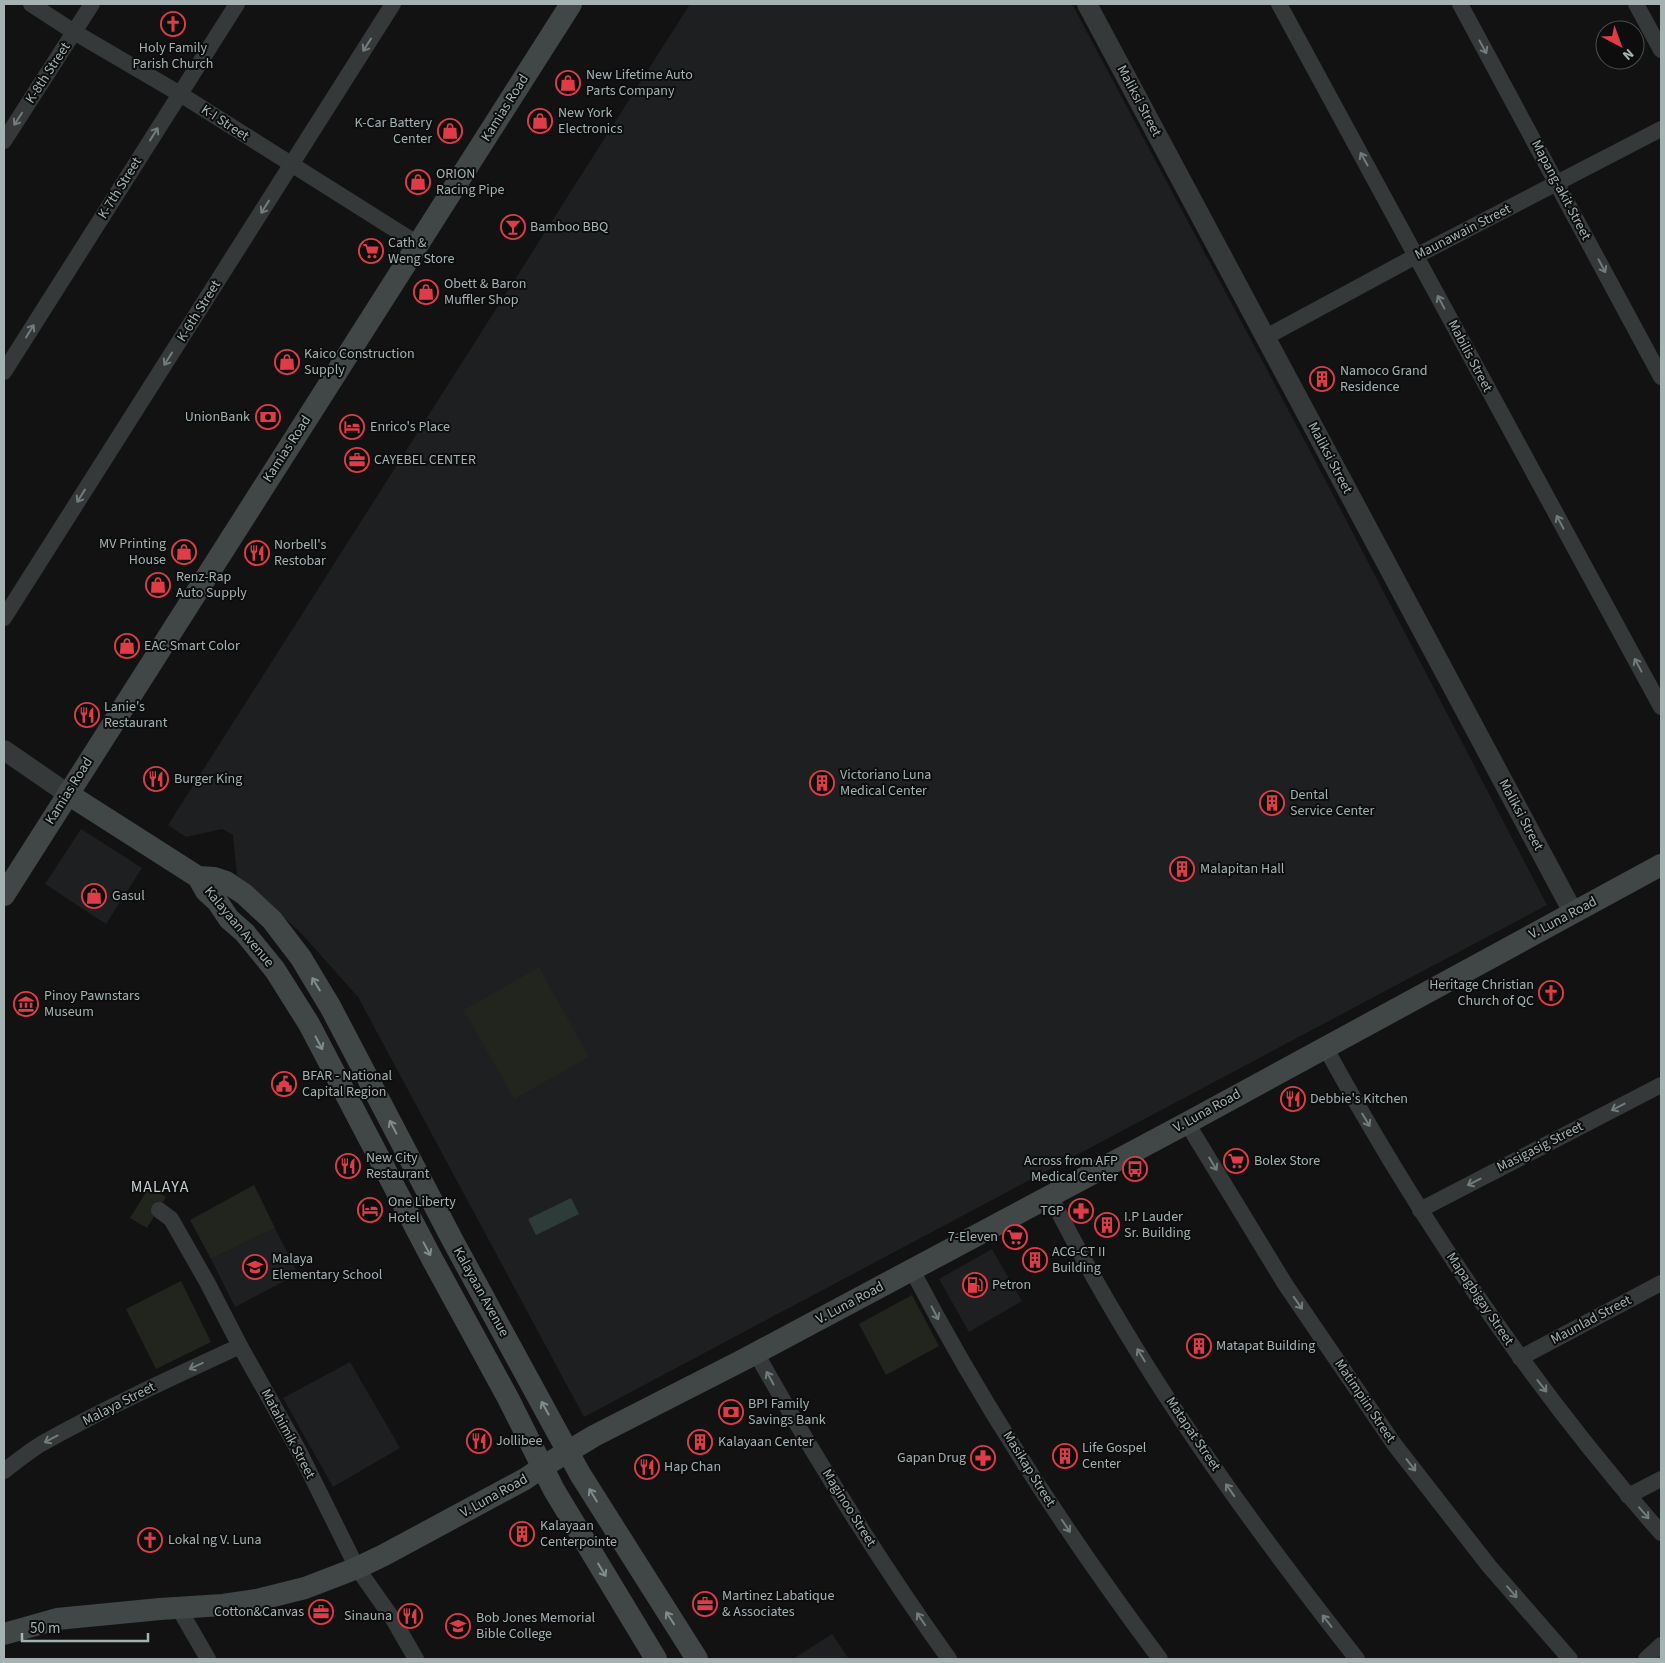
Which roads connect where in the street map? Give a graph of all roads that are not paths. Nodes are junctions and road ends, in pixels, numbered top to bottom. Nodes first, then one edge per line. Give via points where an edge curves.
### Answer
1 (31, 4) edge
2 (92, 4) edge
3 (237, 4) edge
4 (393, 4) edge
5 (571, 4) edge
6 (1088, 4) edge
7 (1279, 4) edge
8 (1460, 4) edge
9 (1636, 4) edge
10 (74, 32) junction
11 (1661, 50) edge
12 (180, 94) junction
13 (1661, 129) edge
14 (4, 141) edge
15 (291, 166) junction
16 (1558, 184) junction
17 (418, 244) junction
18 (1416, 256) junction
19 (1266, 337) junction
20 (4, 372) edge
21 (1661, 377) edge
22 (4, 618) edge
23 (1661, 707) edge
24 (4, 750) edge
25 (68, 794) junction
26 (1661, 865) edge
27 (198, 877) junction
28 (4, 895) edge
29 (1573, 912) junction
30 (1325, 1047) junction
31 (1661, 1084) edge
32 (1187, 1123) junction
33 (1050, 1196) junction
34 (159, 1210) dead end
35 (1420, 1210) junction
36 (912, 1270) junction
37 (1661, 1282) edge
38 (240, 1346) junction
39 (756, 1353) junction
40 (1520, 1358) junction
41 (568, 1451) junction
42 (544, 1466) junction
43 (4, 1471) edge
44 (1661, 1479) edge
45 (1628, 1496) junction
46 (1661, 1533) edge
47 (357, 1568) junction
48 (178, 1607) junction
49 (4, 1634) edge
50 (1661, 1645) edge
51 (208, 1659) edge
52 (416, 1659) edge
53 (656, 1659) edge
54 (697, 1659) edge
55 (949, 1659) edge
56 (1160, 1659) edge
57 (1357, 1659) edge
58 (1570, 1659) edge
59 (1646, 1659) edge

1 - 10 street, K-I Street
2 - 10 street, K-8th Street
3 - 12 street, K-7th Street
4 -> 15 street, K-6th Street
5 - 17 main road, Kamias Road
6 - 19 street, Maliksi Street
18 -> 7 street, Mabilis Street
8 -> 16 street, Mapang-akit Street
9 - 11 street
10 - 12 street, K-I Street
10 -> 14 street, K-8th Street
12 - 15 street, K-I Street
20 -> 12 street, K-7th Street
13 - 16 street, Maunawain Street
15 - 17 street, K-I Street
15 -> 22 street, K-6th Street
16 - 18 street, Maunawain Street
16 -> 21 street, Mapang-akit Street
17 - 25 main road, Kamias Road
18 - 19 street, Maunawain Street
23 -> 18 street, Mabilis Street
19 - 29 street, Maliksi Street
24 - 25 street
25 - 27 main road, Kalayaan Avenue
25 - 28 main road, Kamias Road
26 - 29 main road, V. Luna Road
41 -> 27 main road, Kalayaan Avenue via 331,1008 301,958 272,920 244,894 226,882
27 -> 42 main road, Kalayaan Avenue via 206,891 246,932 275,970 309,1024
29 - 30 main road, V. Luna Road
30 - 32 main road, V. Luna Road
30 -> 35 street, Mapagbigay Street
31 -> 35 street, Masigasig Street
32 - 33 main road, V. Luna Road
32 -> 58 street, Matimpiin Street via 1285,1284 1394,1444 1489,1566
33 - 36 main road, V. Luna Road
57 -> 33 street, Matapat Street via 1256,1527 1196,1440 1093,1276
34 - 38 street, Matahimik Street via 171,1219
35 - 40 street, Mapagbigay Street
36 - 39 main road, V. Luna Road
36 -> 56 street, Masikap Street via 976,1385 1048,1500
37 - 40 street, Maunlad Street
38 -> 43 street, Malaya Street via 64,1432
38 - 47 street, Matahimik Street via 300,1453
39 - 41 main road, V. Luna Road
55 -> 39 street, Maginoo Street via 859,1526
40 -> 45 street, Mapagbigay Street
41 - 42 main road, V. Luna Road
54 -> 41 main road, Kalayaan Avenue via 617,1535
42 - 47 main road, V. Luna Road via 438,1527
42 -> 53 main road, Kalayaan Avenue via 554,1490
44 - 45 street
45 -> 46 street, Mapagbigay Street
47 - 48 main road, V. Luna Road via 305,1588 257,1600
47 - 52 street, Matahimik Street
48 - 49 main road, V. Luna Road via 57,1619
48 - 51 street
50 - 59 street

